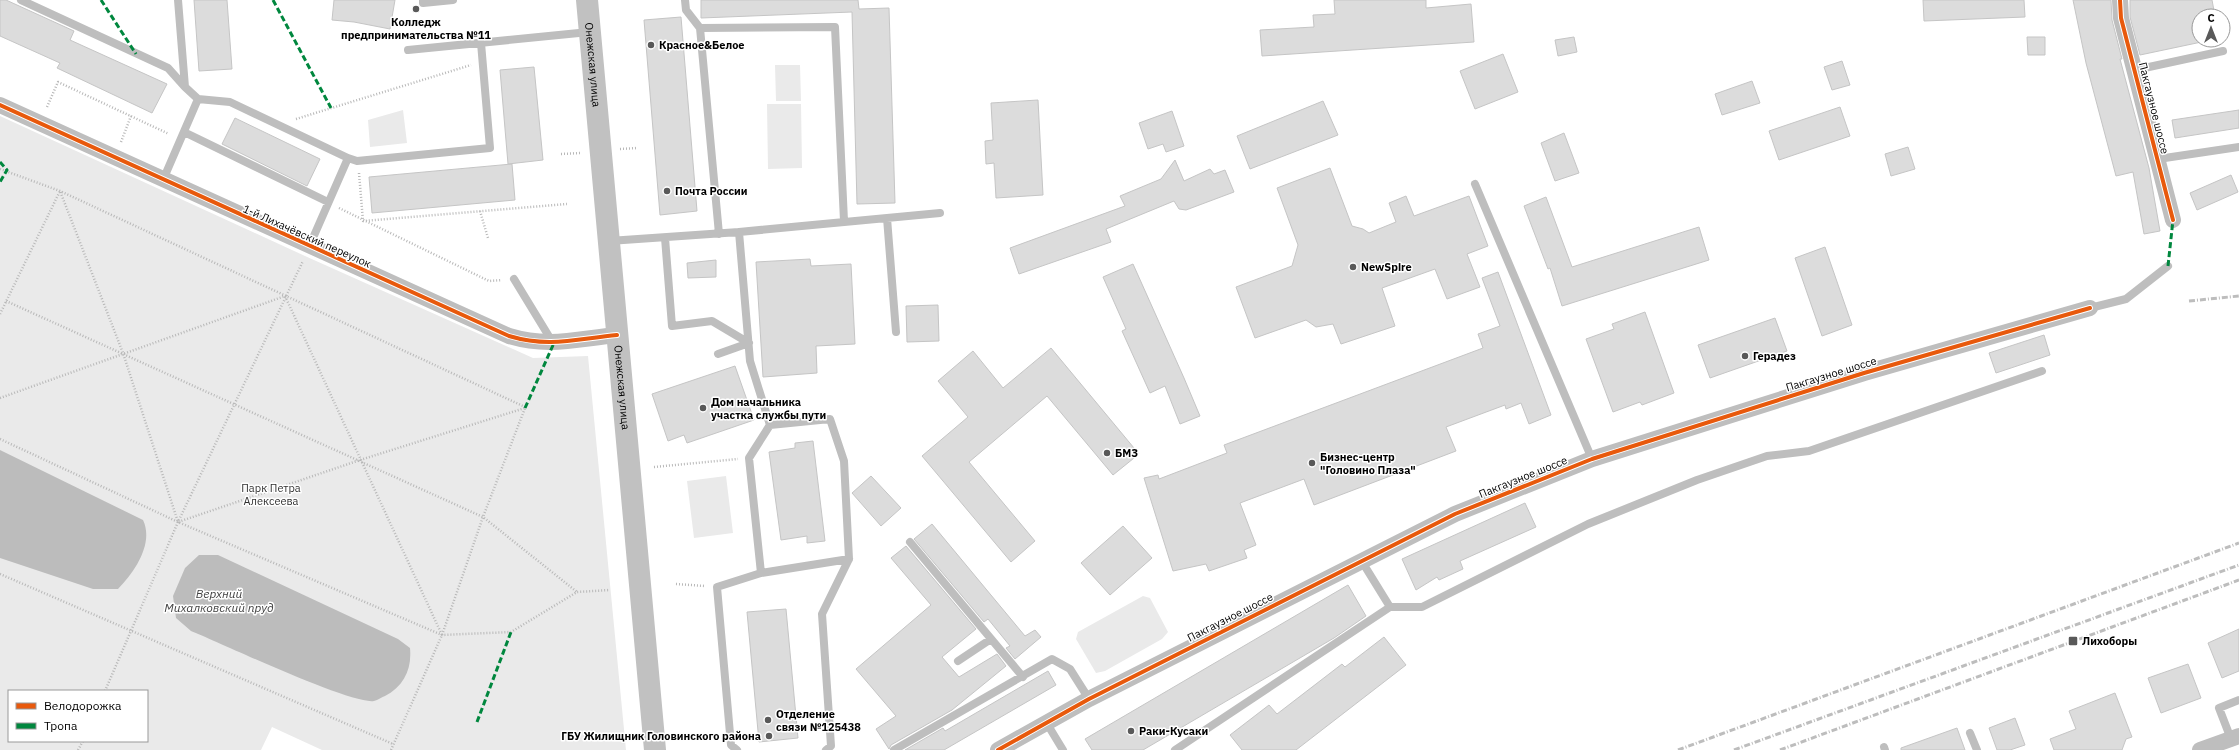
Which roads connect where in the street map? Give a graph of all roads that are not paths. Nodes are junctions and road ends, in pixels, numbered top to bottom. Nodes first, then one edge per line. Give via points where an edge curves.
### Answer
1 (21, 0) edge
2 (178, 0) edge
3 (423, 0) edge
4 (453, 0) edge
5 (587, 0) edge
6 (685, 0) edge
7 (2120, 0) edge
8 (700, 28) junction
9 (590, 32) junction
10 (481, 43) junction
11 (408, 50) dead end
12 (2223, 51) dead end
13 (2135, 70) junction
14 (185, 87) junction
15 (198, 99) junction
16 (0, 105) edge
17 (182, 136) junction
18 (2239, 146) edge
19 (348, 158) junction
20 (2158, 159) junction
21 (163, 180) junction
22 (1475, 184) dead end
23 (328, 202) junction
24 (940, 213) dead end
25 (887, 218) junction
26 (2173, 220) dead end
27 (844, 222) junction
28 (740, 232) junction
29 (719, 234) junction
30 (665, 238) junction
31 (608, 241) junction
32 (309, 247) junction
33 (2168, 266) dead end
34 (514, 279) dead end
35 (2090, 308) joint
36 (896, 332) dead end
37 (617, 335) junction
38 (554, 343) junction
39 (749, 343) junction
40 (718, 354) dead end
41 (2042, 371) dead end
42 (770, 425) junction
43 (1592, 459) junction
44 (910, 542) dead end
45 (849, 559) junction
46 (1362, 560) junction
47 (761, 573) junction
48 (1390, 608) junction
49 (991, 639) junction
50 (958, 661) dead end
51 (1022, 676) junction
52 (1089, 699) junction
53 (2239, 700) edge
54 (1046, 722) junction
55 (1970, 733) dead end
56 (2235, 737) edge
57 (831, 749) edge
58 (655, 750) edge
59 (737, 750) edge
60 (894, 750) edge
61 (998, 750) edge
62 (1063, 750) edge
63 (1175, 750) edge
64 (1977, 750) edge
65 (2200, 750) edge

1 - 14 lane via 168,68
2 - 14 lane
3 - 4 lane via 423,3
5 - 9 main road, Онежская улица
6 - 8 lane via 686,10
7 - 13 street, Пакгаузное шоссе via 2121,18
8 - 27 lane via 835,27
8 - 29 lane
9 - 10 lane
9 - 31 main road, Онежская улица
10 - 11 lane
10 - 19 lane via 490,148 358,161
12 - 13 lane
13 - 20 street, Пакгаузное шоссе
14 - 15 lane
15 - 17 lane
15 - 19 lane via 230,102
16 - 21 street, 1-й Лихачёвский переулок
17 - 21 lane
17 - 23 lane
18 - 20 lane
19 - 23 lane
20 - 26 street, Пакгаузное шоссе
21 - 32 street, 1-й Лихачёвский переулок
22 - 43 lane
23 - 32 lane
24 - 25 lane
25 - 27 lane
25 - 36 lane
27 - 28 lane
28 - 29 lane
28 - 39 lane
29 - 30 lane
30 - 31 lane
30 - 39 lane via 672,326 712,321
31 - 37 main road, Онежская улица
32 - 38 street, 1-й Лихачёвский переулок via 509,336 530,342
33 - 35 lane via 2126,299
34 - 38 lane
35 - 43 street, Пакгаузное шоссе via 1864,373
37 - 38 street, 1-й Лихачёвский переулок
37 - 58 main road, Онежская улица
39 - 40 lane
39 - 42 lane via 750,361
41 - 48 lane via 1809,451 1767,456 1697,480 1588,524 1422,608
42 - 45 lane via 830,419 844,461
42 - 47 lane via 749,458
43 - 46 street, Пакгаузное шоссе via 1455,514
44 - 49 lane
45 - 47 lane
45 - 57 lane via 822,614
46 - 48 lane
46 - 52 street, Пакгаузное шоссе
47 - 59 lane via 717,587 731,745
48 - 63 lane
49 - 50 lane
49 - 51 lane
51 - 52 lane via 1052,658 1070,669
51 - 60 lane
52 - 54 street, Пакгаузное шоссе
53 - 56 lane via 2219,708
54 - 61 street, Пакгаузное шоссе
54 - 62 lane
55 - 64 lane
56 - 65 street

